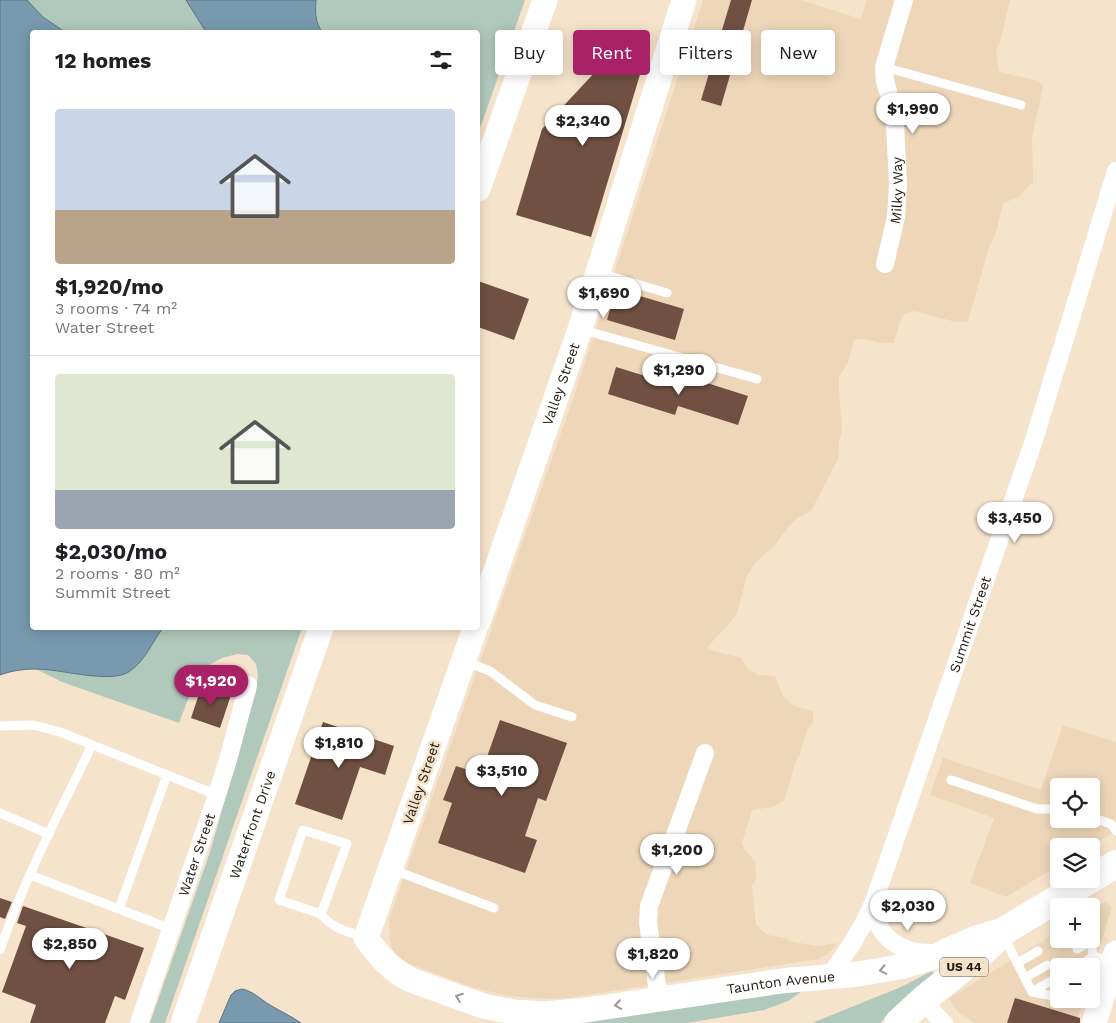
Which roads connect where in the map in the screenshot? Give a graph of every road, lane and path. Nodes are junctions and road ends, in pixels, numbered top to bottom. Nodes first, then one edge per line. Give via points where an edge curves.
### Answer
1 (545, 0) edge
2 (684, 0) edge
3 (904, 0) edge
4 (884, 67) junction
5 (1021, 105) dead end
6 (1116, 171) edge
7 (480, 183) edge
8 (885, 264) dead end
9 (598, 272) junction
10 (667, 293) dead end
11 (580, 328) junction
12 (757, 379) dead end
13 (480, 616) edge
14 (320, 630) edge
15 (475, 630) edge
16 (464, 661) junction
17 (248, 684) dead end
18 (572, 717) dead end
19 (0, 726) edge
20 (92, 745) junction
21 (705, 754) dead end
22 (167, 775) junction
23 (951, 780) dead end
24 (217, 795) junction
25 (1050, 809) edge
26 (0, 813) edge
27 (1100, 820) edge
28 (1116, 831) edge
29 (49, 834) junction
30 (1116, 864) edge
31 (391, 869) junction
32 (30, 875) junction
33 (1083, 896) edge
34 (873, 904) junction
35 (494, 908) dead end
36 (120, 909) junction
37 (322, 914) junction
38 (172, 929) junction
39 (1002, 932) junction
40 (366, 938) junction
41 (1096, 948) edge
42 (0, 950) edge
43 (947, 952) junction
44 (1038, 952) dead end
45 (1104, 959) edge
46 (1017, 963) junction
47 (1047, 965) dead end
48 (828, 977) junction
49 (1025, 978) junction
50 (1050, 981) edge
51 (1032, 992) junction
52 (1050, 995) edge
53 (659, 999) junction
54 (924, 999) junction
55 (139, 1023) edge
56 (183, 1023) edge
57 (898, 1023) edge
58 (944, 1023) edge
59 (1094, 1023) edge

1 - 7 street
2 - 9 street, Valley Street
3 - 4 street, Milky Way
4 - 5 lane
4 - 8 street, Milky Way via 884,81 895,125 898,184 896,217
6 - 34 street, Summit Street via 1034,440
9 - 10 lane
9 - 11 street, Valley Street
11 - 12 lane
11 - 13 street, Valley Street
14 - 56 street, Waterfront Drive
15 - 16 street, Valley Street
16 - 18 lane via 490,671 535,705
16 - 31 street, Valley Street
17 - 24 street, Water Street
19 - 20 lane via 33,725
20 - 22 lane
20 - 29 lane
21 - 53 street via 649,906 648,923
22 - 24 lane
22 - 36 lane
23 - 25 lane via 1037,809
24 - 38 street, Water Street
26 - 29 lane
27 - 28 lane via 1111,824
29 - 32 lane
30 - 33 highway, Taunton Avenue / US 44
31 - 35 lane
31 - 40 street, Valley Street
32 - 36 lane
32 - 42 lane
33 - 39 highway, Taunton Avenue / US 44
34 - 43 street via 876,921 892,943 918,953
34 - 48 street, Summit Street via 847,953
36 - 38 lane
37 - 37 lane via 346,844 303,830 279,900
37 - 40 lane via 334,926
38 - 55 street, Water Street
39 - 43 highway, Taunton Avenue / US 44
39 - 46 lane
39 - 54 highway, Taunton Avenue / US 44 via 978,956
53 -> 40 street, Taunton Avenue via 546,1014 499,1009 402,976 378,955
41 - 45 lane
43 -> 48 street, Taunton Avenue via 890,969
44 - 46 lane
45 - 59 street
46 - 49 lane
47 - 49 lane
48 - 53 street, Taunton Avenue
49 - 51 lane
50 - 51 lane
51 - 52 lane
54 - 57 highway, US 44
54 - 58 street

